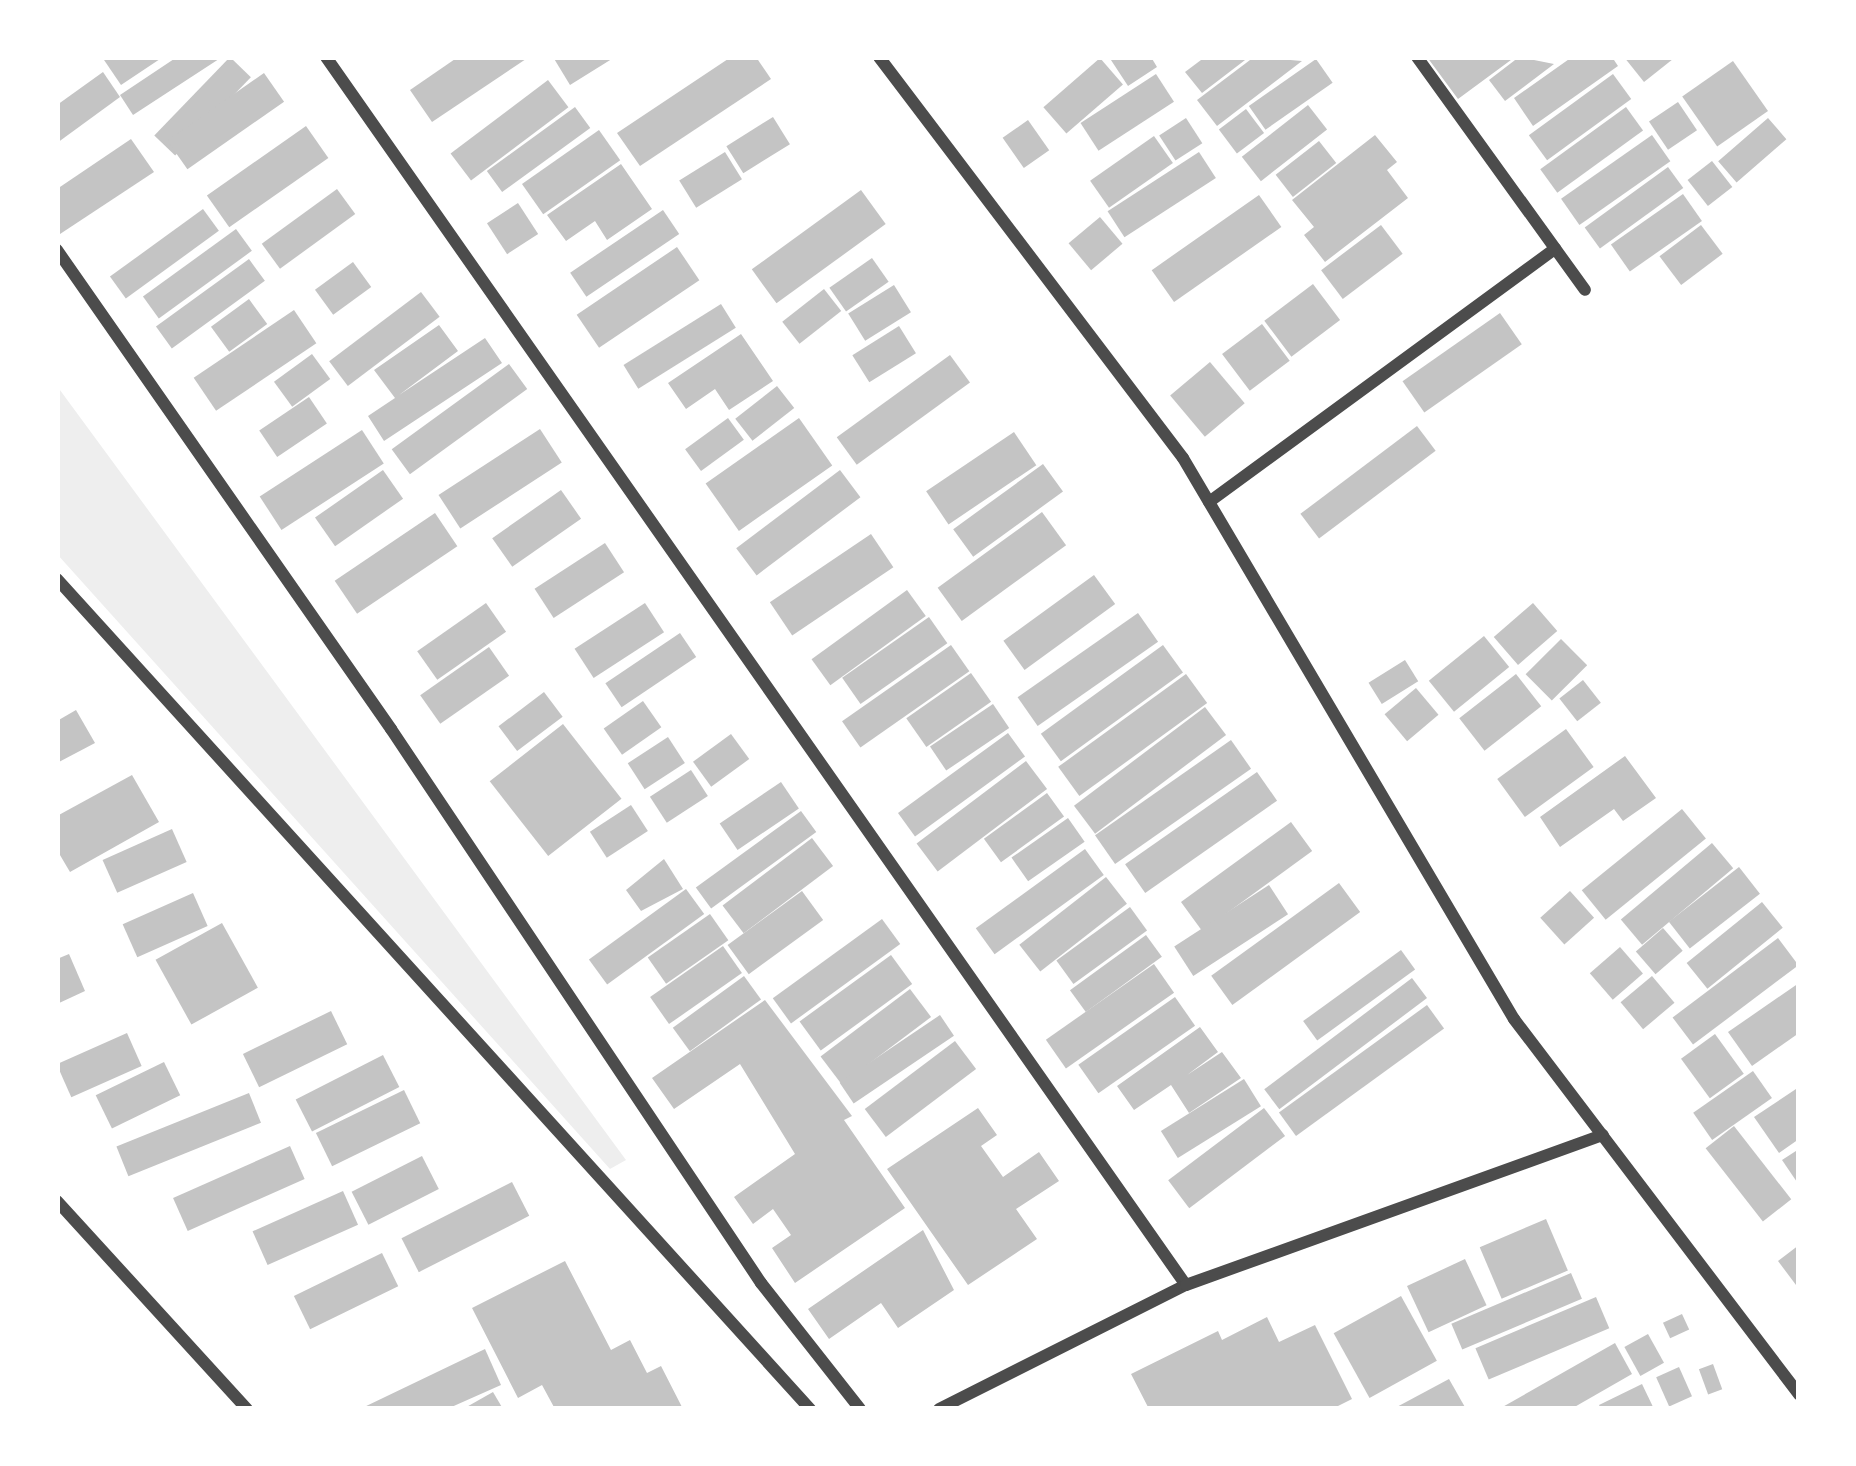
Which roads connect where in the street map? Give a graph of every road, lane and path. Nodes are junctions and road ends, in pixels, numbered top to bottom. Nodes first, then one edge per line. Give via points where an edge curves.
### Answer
1 (326, 57) edge
2 (879, 57) edge
3 (1417, 57) edge
4 (1555, 249) junction
5 (57, 250) edge
6 (1585, 290) dead end
7 (1209, 502) junction
8 (57, 579) edge
9 (1603, 1135) junction
10 (57, 1201) edge
11 (1186, 1285) junction
12 (1799, 1395) edge
13 (247, 1409) edge
14 (810, 1409) edge
15 (860, 1409) edge
16 (940, 1409) edge

1 - 11 street
2 - 7 street
3 - 4 street
4 - 6 street
4 - 7 street
5 - 15 street via 429,785 761,1283
7 - 9 street via 1514,1019
8 - 14 street
9 - 11 street
9 - 12 street
10 - 13 street
11 - 16 street

